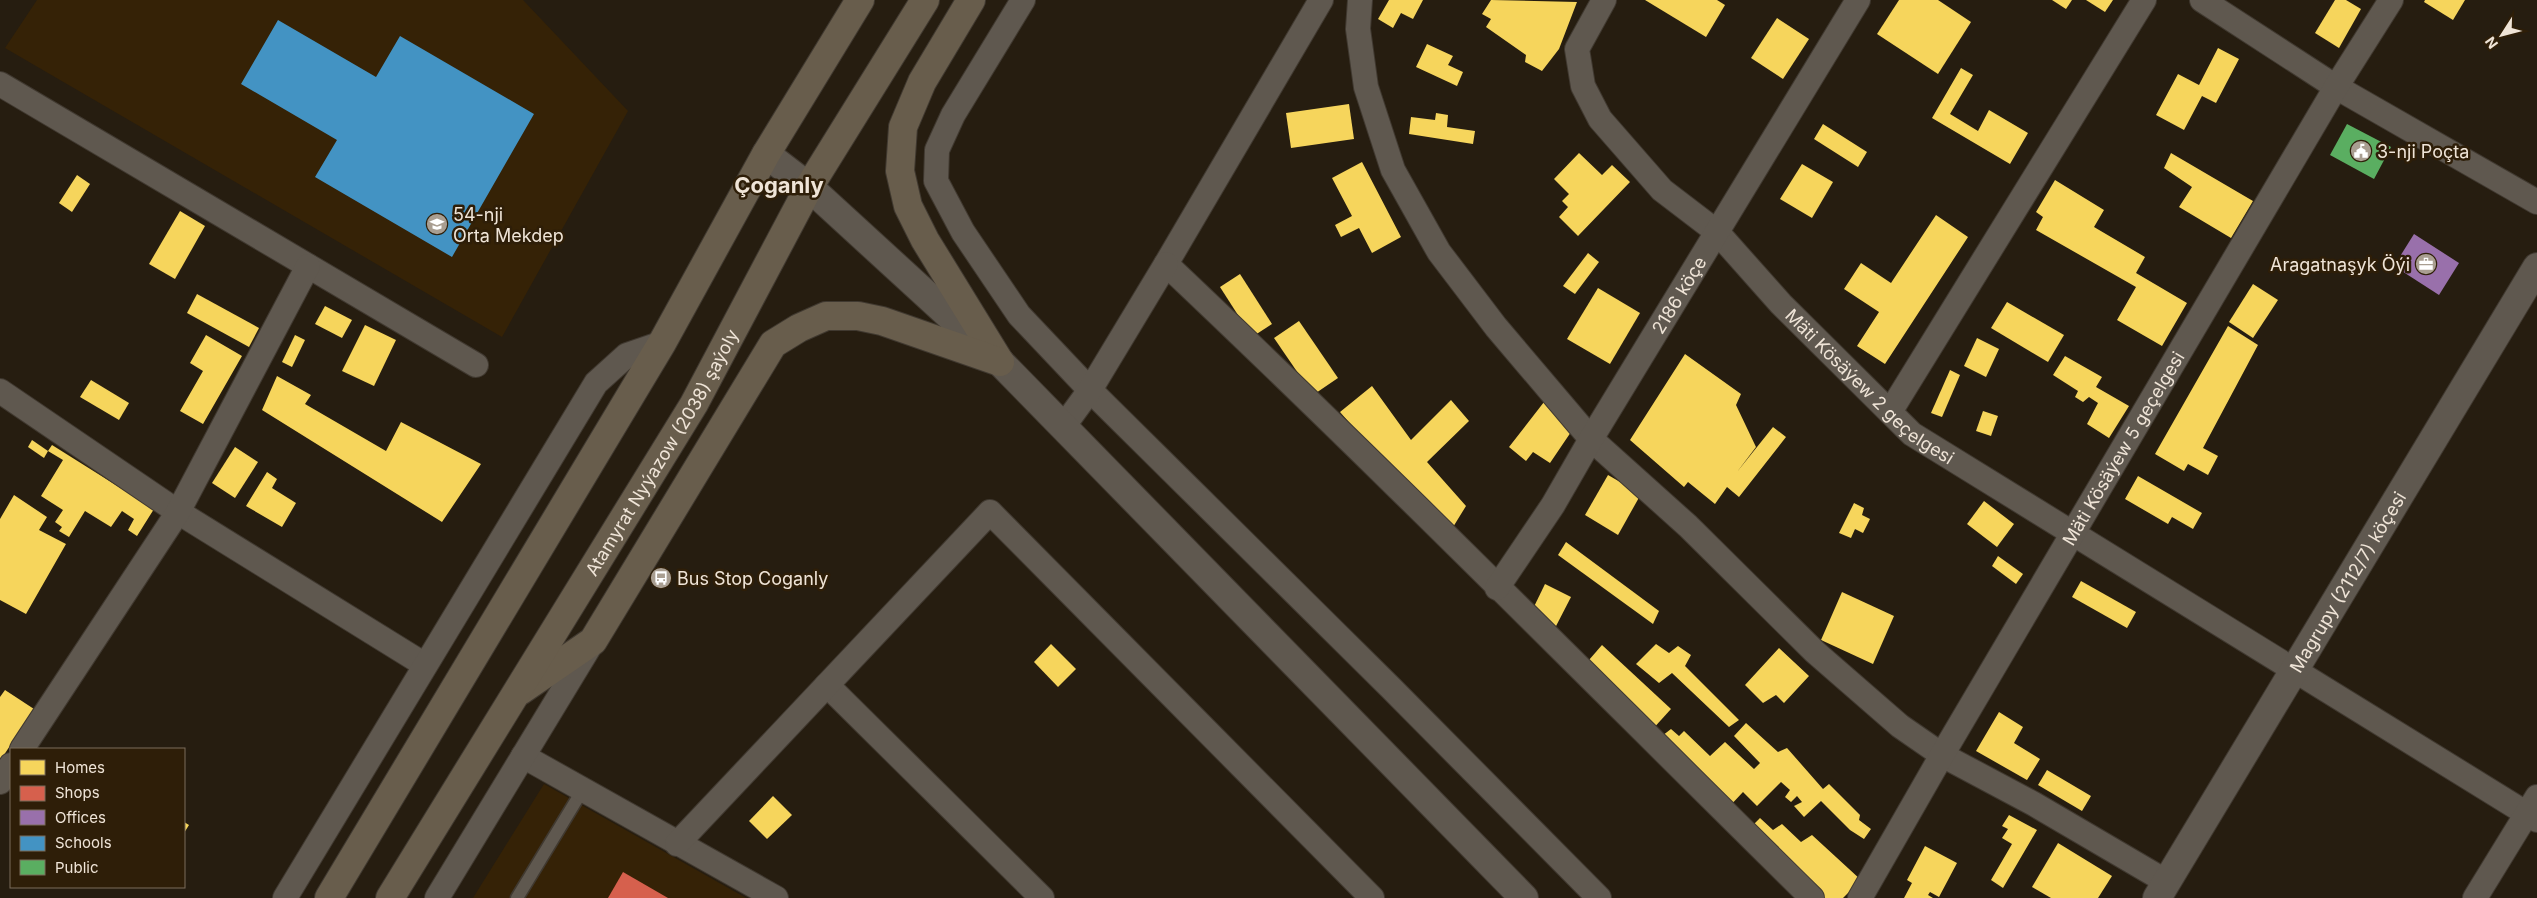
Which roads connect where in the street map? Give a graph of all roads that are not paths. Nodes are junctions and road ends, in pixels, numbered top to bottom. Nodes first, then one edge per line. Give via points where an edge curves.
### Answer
1 (860, 0) edge
2 (925, 0) edge
3 (951, 0) edge
4 (971, 0) edge
5 (1023, 0) edge
6 (1321, 0) edge
7 (1360, 0) edge
8 (1604, 0) edge
9 (1858, 0) edge
10 (2144, 0) edge
11 (2202, 0) edge
12 (2390, 0) edge
13 (903, 36) junction
14 (0, 84) edge
15 (2336, 87) junction
16 (766, 154) junction
17 (809, 187) junction
18 (2537, 202) edge
19 (1718, 232) junction
20 (1166, 264) junction
21 (308, 266) junction
22 (2537, 267) edge
23 (662, 343) junction
24 (1000, 362) junction
25 (476, 365) dead end
26 (1090, 390) junction
27 (0, 391) edge
28 (694, 404) junction
29 (1890, 412) junction
30 (1063, 427) junction
31 (1591, 439) junction
32 (689, 482) junction
33 (178, 512) junction
34 (2074, 534) junction
35 (1497, 588) junction
36 (593, 641) junction
37 (425, 665) junction
38 (2295, 670) junction
39 (827, 685) junction
40 (512, 696) junction
41 (23, 748) edge
42 (1942, 755) junction
43 (523, 756) junction
44 (10, 767) edge
45 (0, 782) edge
46 (582, 791) junction
47 (2534, 810) edge
48 (677, 844) junction
49 (2162, 890) edge
50 (285, 898) edge
51 (329, 898) edge
52 (390, 898) edge
53 (437, 898) edge
54 (517, 898) edge
55 (776, 898) edge
56 (1042, 898) edge
57 (1372, 898) edge
58 (1524, 898) edge
59 (1599, 898) edge
60 (1812, 898) edge
61 (1860, 898) edge
62 (2475, 898) edge

1 - 16 main road
2 - 13 main road, Atamyrat Nyýazow (2038) şaýoly
3 - 13 main road
4 - 24 main road via 922,82 903,128 900,170 908,206 925,240
5 - 26 street via 953,115 937,150 936,182 963,232 1019,315
6 - 20 street
7 - 31 street via 1358,29 1366,87 1393,170 1439,252 1496,327
8 - 19 street, Mäti Kösäýew 2 geçelgesi via 1577,48 1583,86 1600,119 1662,190
9 - 19 street, 2186 köçe
10 - 29 street
11 - 15 street
12 - 15 street, Mäti Kösäýew 5 geçelgesi
13 - 17 main road, Atamyrat Nyýazow (2038) şaýoly
14 - 21 street
15 - 18 street
15 - 34 street, Mäti Kösäýew 5 geçelgesi
16 - 17 street
16 - 23 main road
17 - 24 street
17 - 28 main road, Atamyrat Nyýazow (2038) şaýoly
19 - 29 street, Mäti Kösäýew 2 geçelgesi via 1781,304
19 - 31 street, 2186 köçe
20 - 26 street
20 - 35 street via 1326,415
21 - 25 street
21 - 33 street
22 - 38 street, Magrupy (2112/7) köçesi
23 - 37 street via 627,354 596,383
23 - 51 main road
24 - 30 street
24 - 32 main road via 882,321 858,316 826,316 773,344
26 - 30 street
26 - 59 street
27 - 33 street
28 - 32 main road
28 - 40 main road, Atamyrat Nyýazow (2038) şaýoly
29 - 34 street, Mäti Kösäýew 2 geçelgesi via 1912,434
30 - 58 street
31 - 35 street, 2186 köçe via 1553,505
31 - 42 street via 1688,526 1815,652 1900,726
32 - 36 main road
33 - 37 street
33 - 41 street
34 - 38 street, Mäti Kösäýew 2 geçelgesi
34 - 42 street, Mäti Kösäýew 5 geçelgesi
35 - 60 street
36 - 40 main road
36 - 43 street
37 - 50 street
38 - 47 street, Mäti Kösäýew 2 geçelgesi
38 - 49 street, Magrupy (2112/7) köçesi
39 - 48 street
39 - 56 street
39 - 57 street via 990,512
40 - 52 main road, Atamyrat Nyýazow (2038) şaýoly
42 - 49 street via 2034,804
42 - 61 street, Mäti Kösäýew 5 geçelgesi
43 - 46 street
43 - 53 street
44 - 45 street
46 - 48 street
46 - 54 lane
47 - 62 street
48 - 55 street

